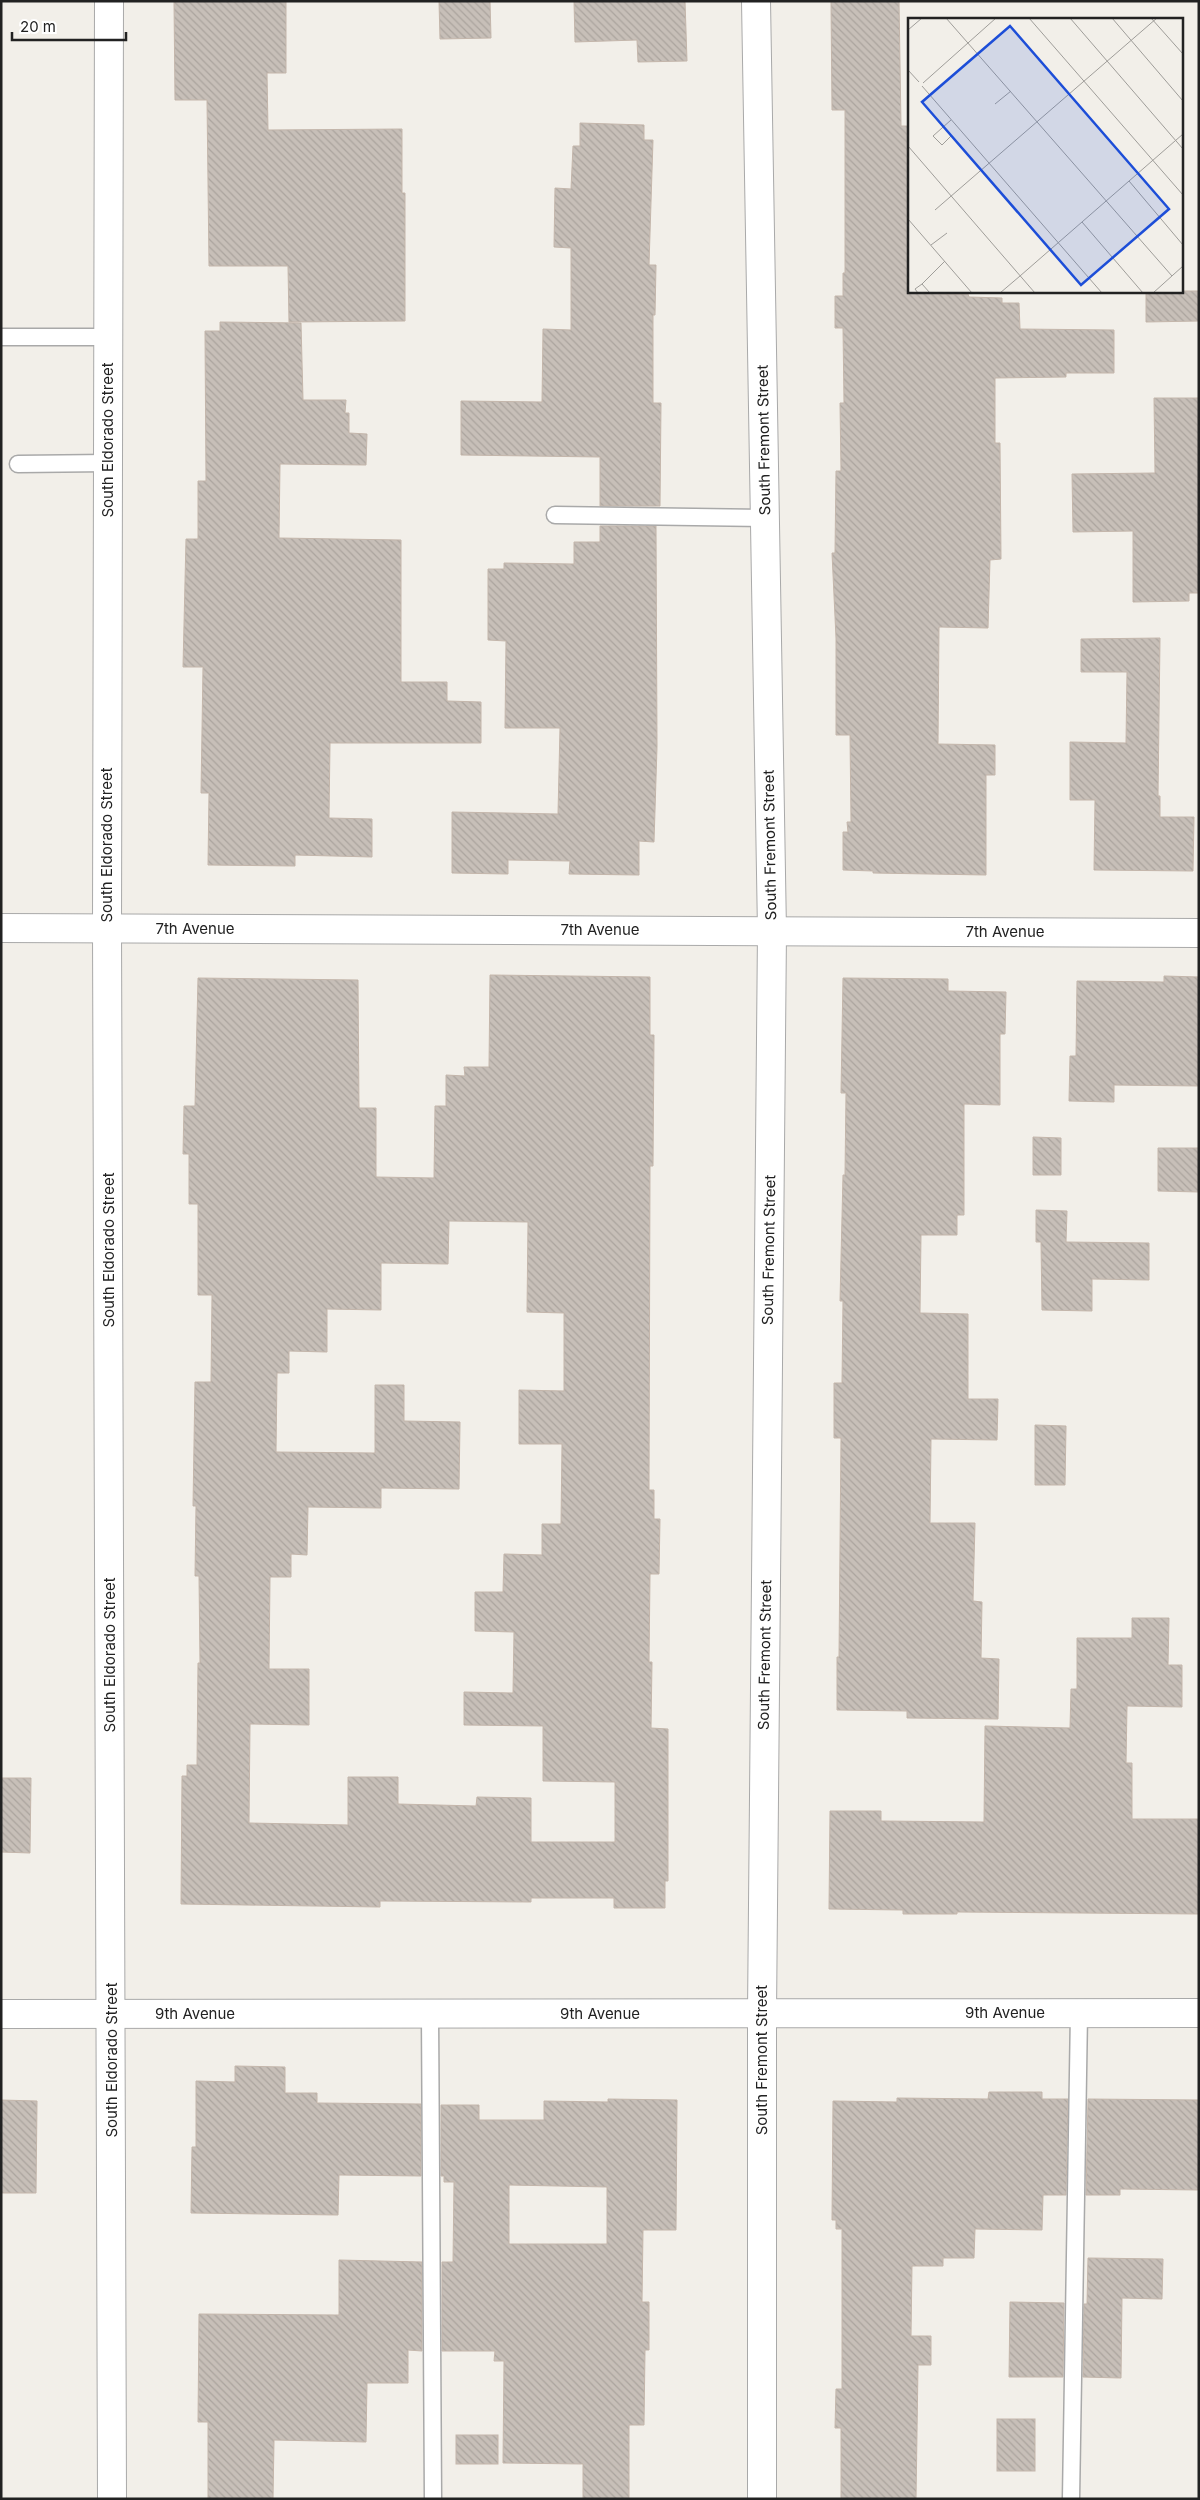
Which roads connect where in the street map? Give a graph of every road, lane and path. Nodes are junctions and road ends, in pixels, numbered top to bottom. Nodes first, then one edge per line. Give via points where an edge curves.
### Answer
1 (109, 1) edge
2 (756, 1) edge
3 (109, 336) junction
4 (1, 337) edge
5 (108, 463) junction
6 (18, 464) dead end
7 (555, 515) dead end
8 (765, 518) junction
9 (1, 928) edge
10 (107, 928) junction
11 (772, 931) junction
12 (1199, 932) edge
13 (1079, 2013) junction
14 (1199, 2013) edge
15 (1, 2014) edge
16 (112, 2014) junction
17 (430, 2014) junction
18 (762, 2014) junction
19 (112, 2499) edge
20 (432, 2499) edge
21 (762, 2499) edge
22 (1071, 2499) edge

1 - 3 street, South Eldorado Street
2 - 8 street, South Fremont Street
3 - 4 lane
3 - 5 street, South Eldorado Street
5 - 6 lane
5 - 10 street, South Eldorado Street
7 - 8 lane
8 - 11 street, South Fremont Street
9 - 10 street, 7th Avenue
10 - 11 street, 7th Avenue
10 - 16 street, South Eldorado Street
11 - 12 street, 7th Avenue
11 - 18 street, South Fremont Street
13 - 14 street, 9th Avenue
13 - 18 street, 9th Avenue
13 - 22 lane
15 - 16 street, 9th Avenue
16 - 17 street, 9th Avenue
16 - 19 street, South Eldorado Street
17 - 18 street, 9th Avenue
17 - 20 lane
18 - 21 street, South Fremont Street

